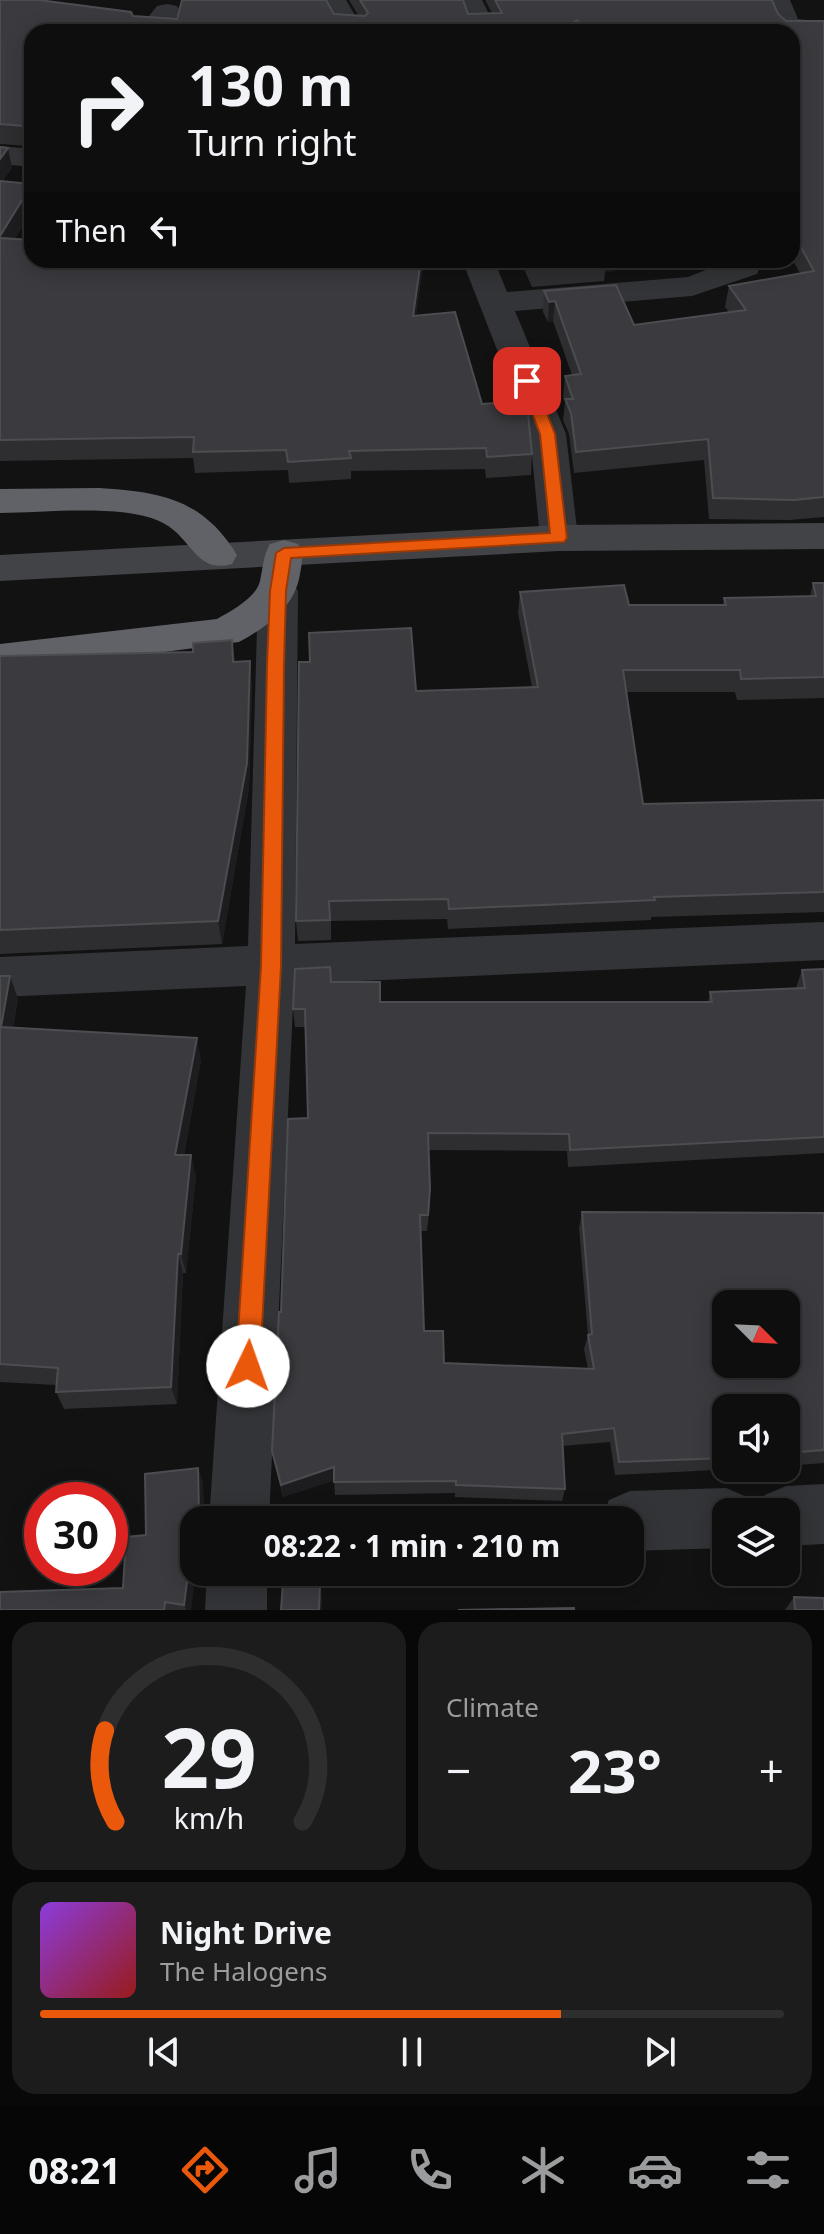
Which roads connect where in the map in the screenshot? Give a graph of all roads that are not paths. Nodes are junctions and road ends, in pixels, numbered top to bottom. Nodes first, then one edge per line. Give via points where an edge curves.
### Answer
1 (333, 0) edge
2 (469, 0) edge
3 (777, 0) edge
4 (346, 24) edge
5 (480, 24) edge
6 (786, 24) edge
7 (800, 27) edge
8 (824, 30) edge
9 (0, 155) edge
10 (24, 157) edge
11 (481, 268) edge
12 (743, 268) edge
13 (496, 303) junction
14 (0, 501) edge
15 (824, 536) edge
16 (559, 538) junction
17 (218, 555) junction
18 (0, 568) edge
19 (281, 572) junction
20 (0, 659) edge
21 (824, 941) edge
22 (271, 966) junction
23 (0, 977) edge
24 (240, 1506) edge
25 (824, 1514) edge
26 (800, 1515) edge
27 (712, 1518) edge
28 (644, 1521) edge
29 (237, 1586) edge
30 (236, 1610) edge

1 - 4 street
2 - 5 street
3 - 6 street
7 - 8 street
9 - 10 street
11 - 13 street
12 - 13 street via 692,286
13 - 16 street via 548,434
14 - 17 highway via 150,505 189,521
15 - 16 main road
16 - 19 main road
17 - 18 main road
17 - 19 main road
19 - 20 highway via 249,619 225,632
19 - 22 street
21 - 22 street
22 - 23 street
22 - 24 street
25 - 26 street
27 - 28 street
29 - 30 street

